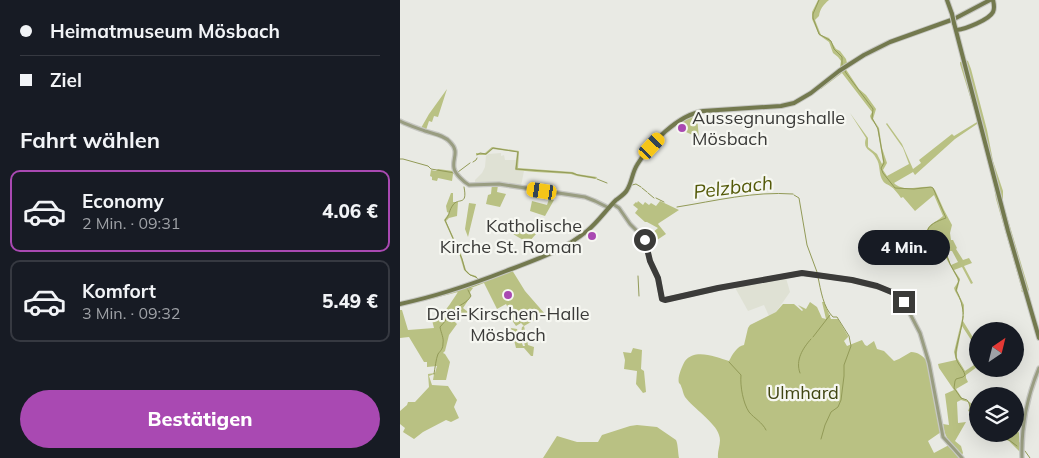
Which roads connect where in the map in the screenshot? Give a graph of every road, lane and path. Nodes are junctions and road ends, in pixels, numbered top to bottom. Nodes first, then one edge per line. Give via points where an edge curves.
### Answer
1 (947, 0) edge
2 (992, 2) edge
3 (960, 31) junction
4 (400, 121) edge
5 (613, 204) junction
6 (609, 209) junction
7 (400, 304) edge
8 (1039, 338) edge
9 (1039, 368) edge
10 (962, 458) edge
11 (1022, 458) edge

1 - 3 main road, bridge
2 - 3 main road via 992,14
2 - 5 main road via 864,55 794,103 699,112 685,117 670,127 642,157 628,189
3 - 8 main road via 960,43 1006,223
4 - 6 street via 449,140 456,153 455,170 469,185 499,184 585,197
5 - 6 main road
5 - 10 street via 645,240 664,300 795,273 856,281 887,290 901,298 926,351 943,437
6 - 7 main road via 591,228 554,253 454,291
9 - 11 street via 1026,411

